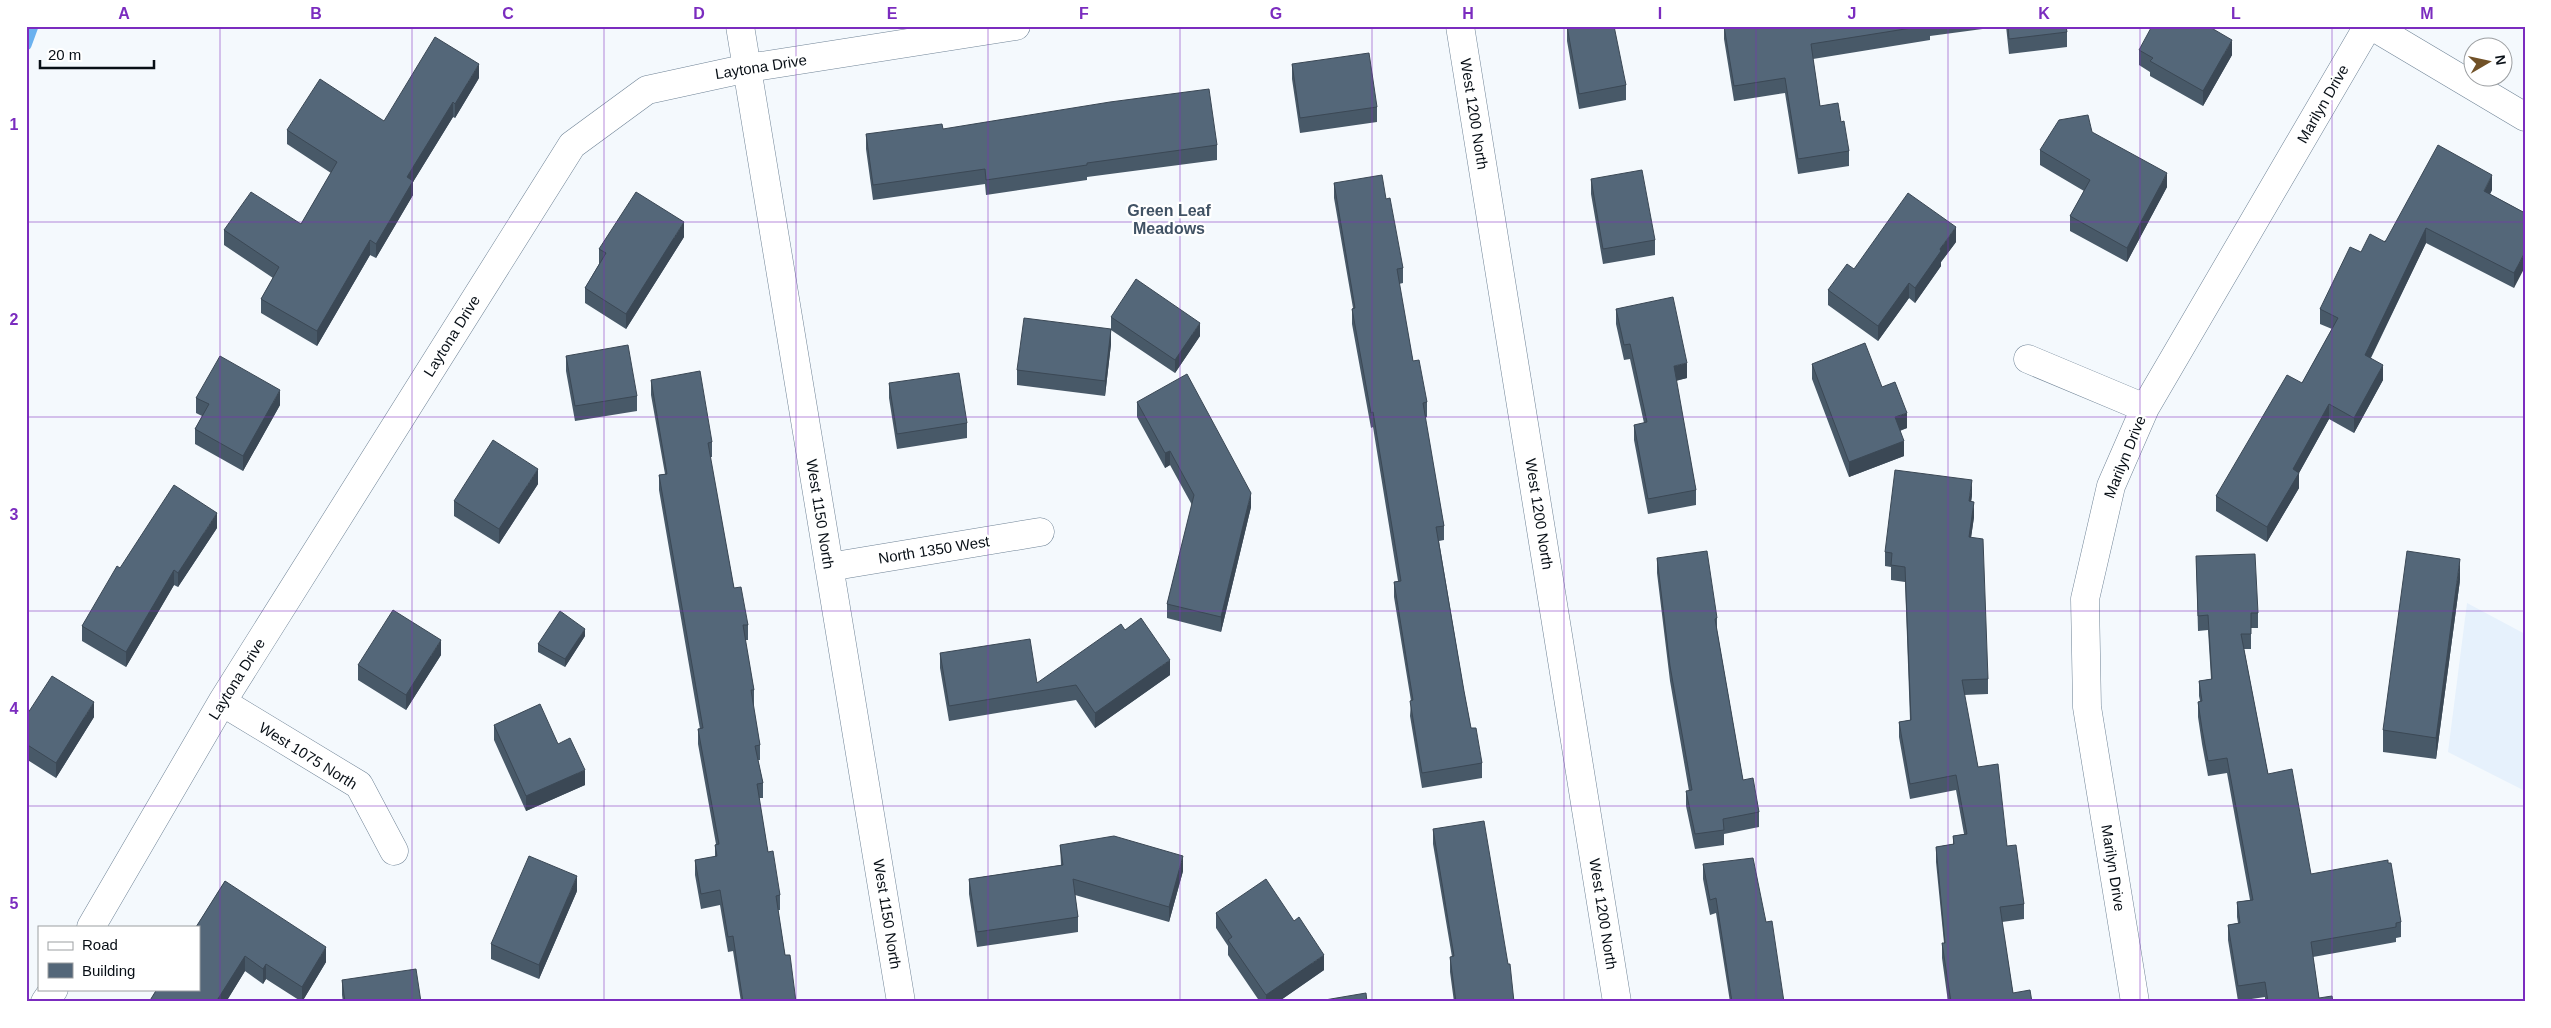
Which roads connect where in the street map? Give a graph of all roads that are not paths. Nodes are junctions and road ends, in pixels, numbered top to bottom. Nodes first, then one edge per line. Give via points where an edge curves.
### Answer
1 (740, 26) edge
2 (1016, 26) edge
3 (1460, 26) edge
4 (2368, 26) edge
5 (2372, 26) edge
6 (748, 68) junction
7 (2525, 117) edge
8 (2028, 359) dead end
9 (2145, 408) junction
10 (1040, 532) dead end
11 (829, 567) junction
12 (222, 702) junction
13 (394, 851) dead end
14 (92, 926) edge
15 (53, 990) edge
16 (45, 1002) edge
17 (901, 1002) edge
18 (1617, 1002) edge
19 (2135, 1002) edge

1 - 6 street, West 1150 North
2 - 6 street, Laytona Drive
3 - 18 street, West 1200 North
4 - 9 street, Marilyn Drive
5 - 7 street
6 - 11 street, West 1150 North
6 - 12 street, Laytona Drive via 647,90 572,145
8 - 9 street
9 - 19 street, Marilyn Drive via 2110,486 2085,599 2087,707
10 - 11 street, North 1350 West
11 - 17 street, West 1150 North
12 - 13 street, West 1075 North via 359,785
12 - 14 street, Laytona Drive
15 - 16 street

